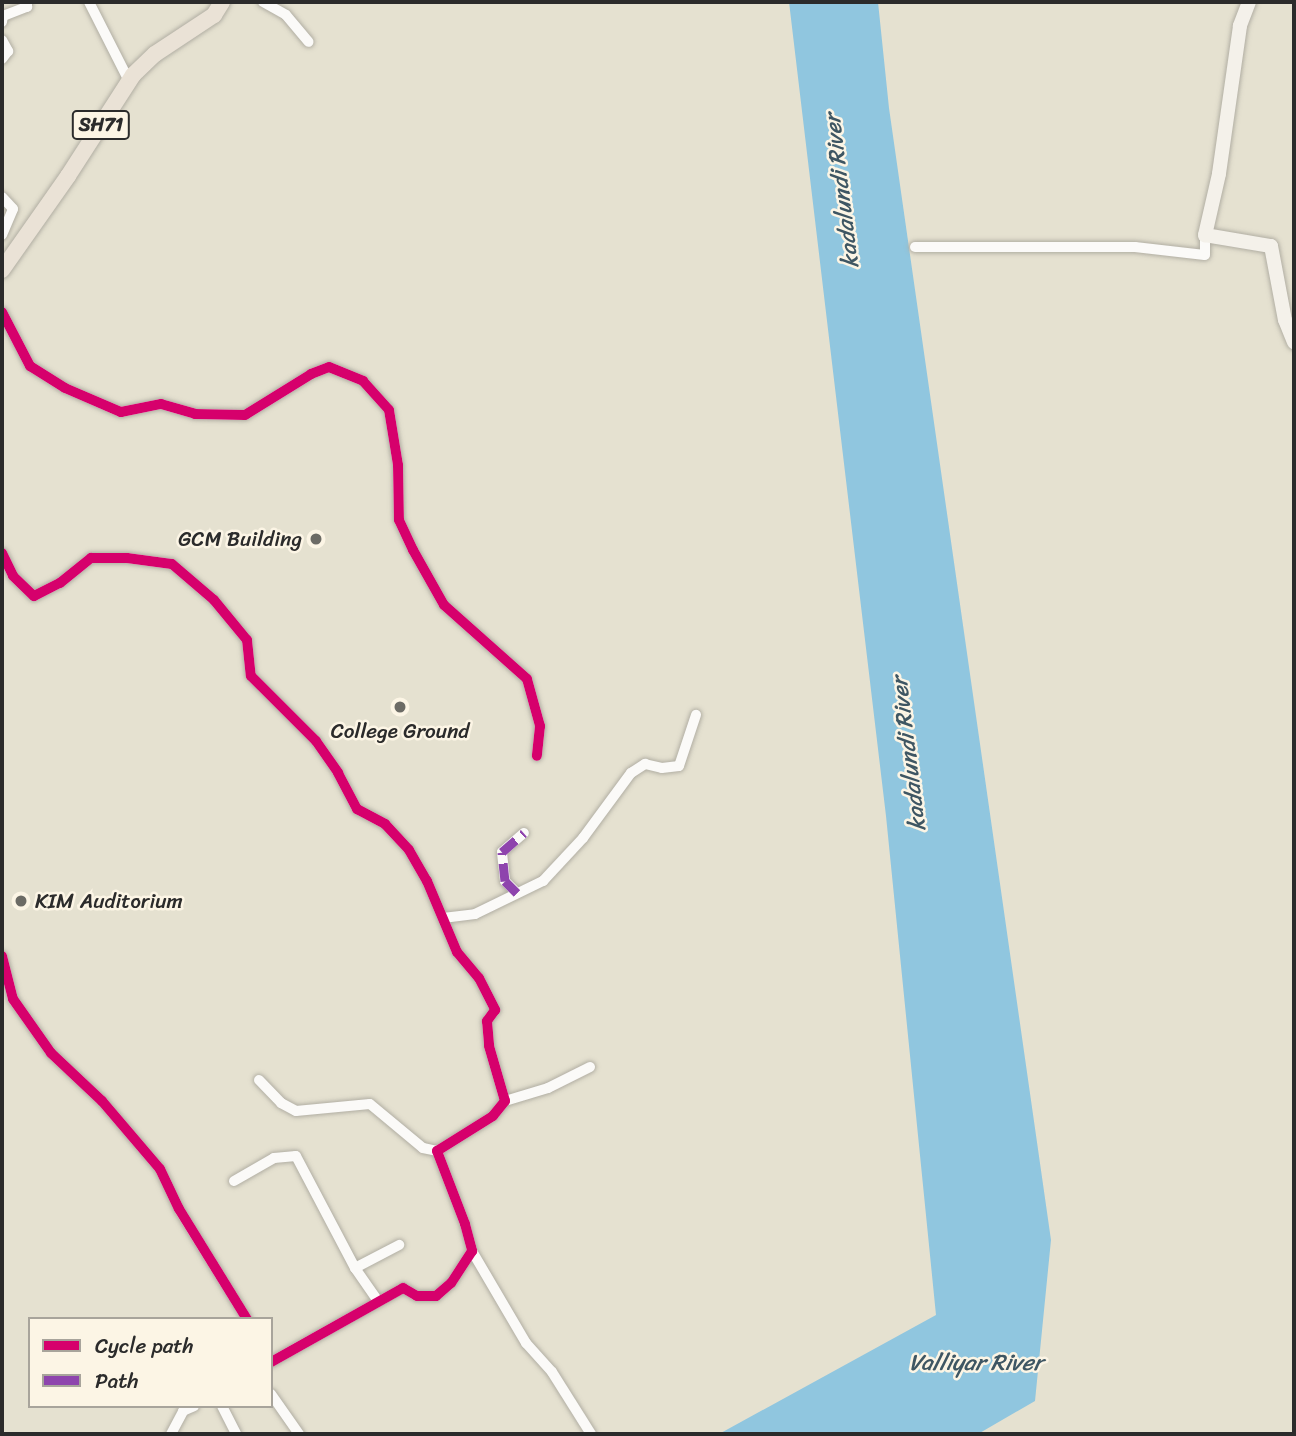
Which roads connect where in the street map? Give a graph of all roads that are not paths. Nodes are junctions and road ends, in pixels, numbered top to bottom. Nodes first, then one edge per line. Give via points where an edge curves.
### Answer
1 (27, 2) edge
2 (89, 2) edge
3 (222, 2) edge
4 (263, 2) edge
5 (1249, 2) edge
6 (2, 22) edge
7 (2, 40) edge
8 (309, 42) dead end
9 (2, 59) edge
10 (129, 81) junction
11 (2, 197) edge
12 (2, 235) edge
13 (1205, 235) junction
14 (915, 247) dead end
15 (2, 270) edge
16 (2, 312) edge
17 (1294, 342) edge
18 (2, 553) edge
19 (696, 715) dead end
20 (537, 756) dead end
21 (524, 833) dead end
22 (517, 893) junction
23 (443, 918) junction
24 (2, 956) edge
25 (590, 1067) dead end
26 (259, 1080) dead end
27 (505, 1101) junction
28 (437, 1151) junction
29 (234, 1181) dead end
30 (398, 1245) dead end
31 (472, 1251) junction
32 (355, 1268) junction
33 (378, 1301) junction
34 (246, 1317) edge
35 (273, 1360) edge
36 (273, 1397) edge
37 (190, 1408) edge
38 (223, 1408) edge
39 (171, 1434) edge
40 (236, 1434) edge
41 (299, 1434) edge
42 (591, 1434) edge

1 - 6 street via 27,7 3,16
2 - 10 street
3 - 10 main road, SH71 via 214,15 155,54
4 - 8 street via 286,15
5 - 13 main road via 1240,26 1219,174
7 - 9 street via 8,51
10 - 15 main road, SH71
11 - 12 street via 12,209
13 - 14 street via 1205,255 1135,247
13 - 17 main road via 1271,246 1285,320
16 - 20 street via 30,366 74,393 121,412 161,404 195,414 245,415 329,367 363,381 389,410 398,465 399,520 412,550 444,605 527,679 540,726
18 - 23 street via 13,576 34,596 60,583 91,558 172,564 214,600 247,640 251,676 316,741 357,809 385,824 409,850
19 - 22 street via 679,766 645,764 631,773 566,858 543,881
21 - 22 street via 502,852 505,881
22 - 23 street via 475,914
23 - 27 street via 457,952 479,978 495,1010 487,1021 489,1046
24 - 34 street via 13,999 51,1053 102,1101 160,1169 179,1209
25 - 27 street via 548,1088
26 - 28 street via 281,1103 296,1111 370,1104 423,1148
27 - 28 street via 493,1116
28 - 31 street
29 - 32 street via 274,1158 296,1156
30 - 32 street
31 - 33 street via 451,1283 436,1296 417,1296 403,1288
31 - 42 street via 526,1343 552,1372
32 - 33 street
33 - 35 street
36 - 41 street
37 - 39 street via 183,1411
38 - 40 street

